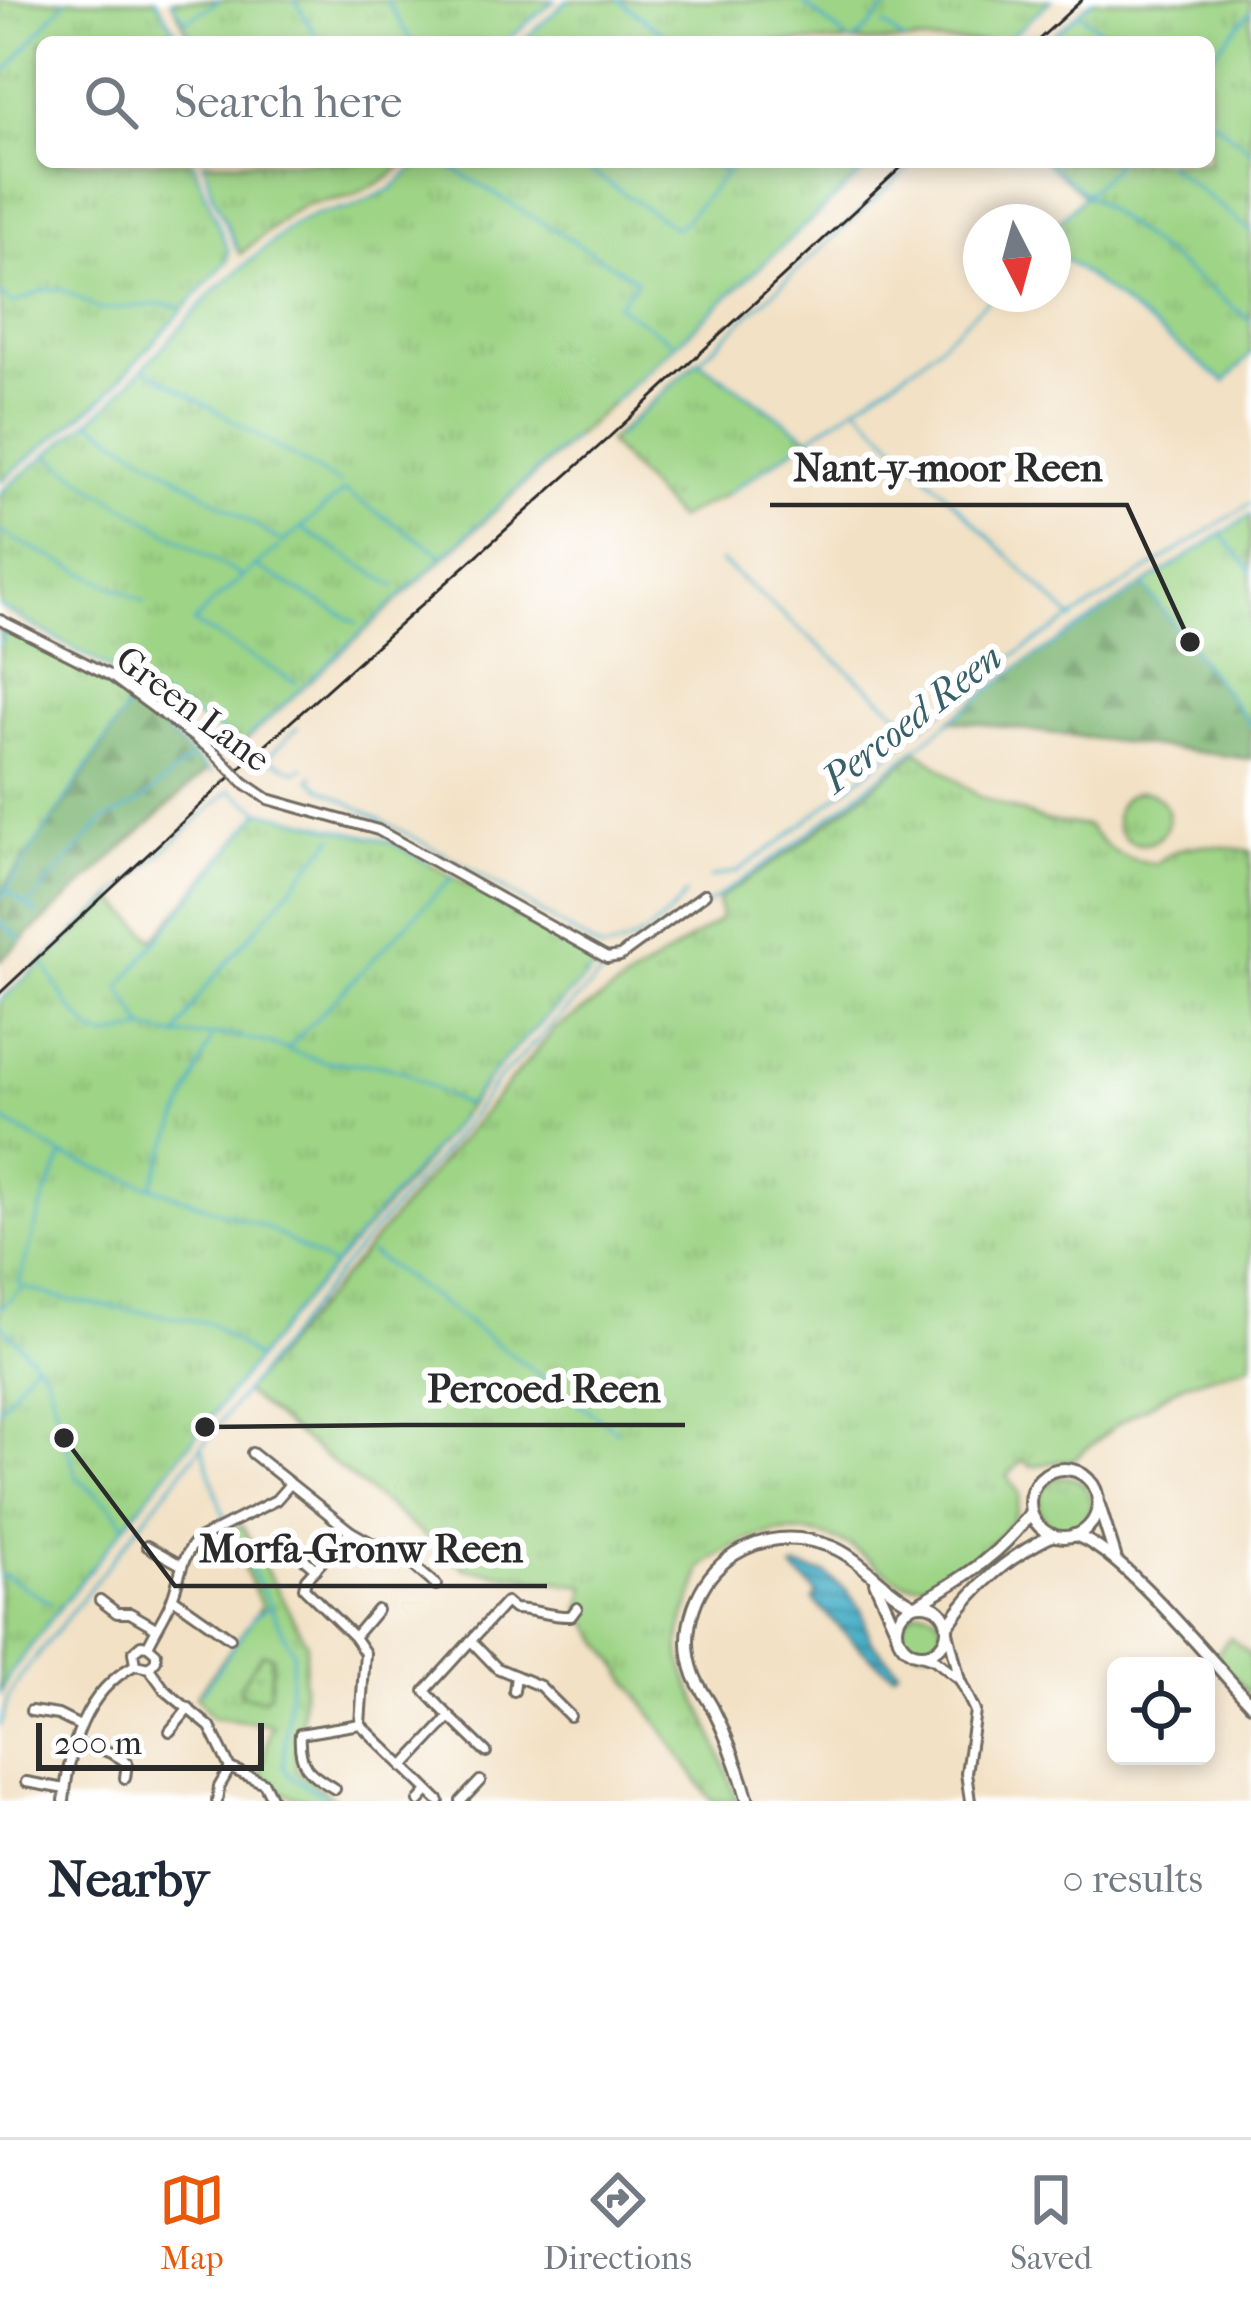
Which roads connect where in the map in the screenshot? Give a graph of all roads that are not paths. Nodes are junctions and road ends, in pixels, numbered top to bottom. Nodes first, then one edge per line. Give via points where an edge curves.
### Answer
1 (0, 620) edge
2 (706, 894) dead end
3 (252, 1453) dead end
4 (290, 1484) junction
5 (1098, 1502) junction
6 (1031, 1512) junction
7 (350, 1531) junction
8 (1053, 1535) junction
9 (1074, 1535) junction
10 (147, 1546) dead end
11 (296, 1552) dead end
12 (1116, 1559) junction
13 (181, 1565) junction
14 (316, 1568) junction
15 (874, 1580) junction
16 (436, 1585) dead end
17 (173, 1598) junction
18 (100, 1600) dead end
19 (916, 1604) junction
20 (578, 1609) dead end
21 (377, 1610) dead end
22 (156, 1628) junction
23 (948, 1628) junction
24 (896, 1629) junction
25 (354, 1637) junction
26 (230, 1639) dead end
27 (471, 1641) junction
28 (148, 1646) junction
29 (921, 1654) junction
30 (135, 1665) junction
31 (149, 1668) junction
32 (516, 1676) junction
33 (960, 1680) junction
34 (514, 1691) dead end
35 (1251, 1705) edge
36 (189, 1708) junction
37 (32, 1711) dead end
38 (570, 1716) dead end
39 (450, 1717) junction
40 (360, 1724) junction
41 (78, 1725) junction
42 (170, 1731) dead end
43 (73, 1745) junction
44 (486, 1752) dead end
45 (403, 1767) junction
46 (230, 1768) junction
47 (125, 1778) dead end
48 (480, 1781) dead end
49 (26, 1782) dead end
50 (65, 1789) junction
51 (335, 1789) dead end
52 (428, 1792) junction
53 (64, 1801) edge
54 (217, 1801) edge
55 (273, 1801) edge
56 (419, 1801) edge
57 (439, 1801) edge
58 (461, 1801) edge
59 (748, 1801) edge
60 (970, 1801) edge

1 - 2 street, Green Lane, bridge via 111,676 268,799 378,830 600,956 613,959
3 - 4 street
4 - 7 street
4 - 13 street via 277,1500 197,1540
5 - 6 street via 1087,1478 1059,1469 1035,1486
5 - 9 street via 1091,1523
5 - 12 street
6 - 8 street
6 - 19 street via 979,1566
7 - 14 street
7 - 16 street via 393,1548
8 - 9 street
8 - 23 street via 1000,1566
9 - 12 street
10 - 13 street
11 - 14 street
12 - 35 street
13 - 17 street
14 - 25 street via 304,1588
15 - 19 street
15 - 24 street
15 - 59 street via 838,1550 790,1538 746,1548 705,1583 689,1624 693,1673
17 - 22 street
17 - 26 street
18 - 22 street
19 - 23 street via 939,1610
19 - 24 street
20 - 27 street via 550,1617 506,1602
21 - 25 street
22 - 28 street
23 - 29 street via 940,1647
23 - 33 street
24 - 29 street via 901,1643
25 - 40 street via 367,1667
27 - 32 street
27 - 39 street via 424,1691
28 - 30 street via 133,1652
28 - 31 street via 156,1657
29 - 33 street
30 - 31 street
30 - 41 street
31 - 36 street
32 - 34 street
32 - 38 street
33 - 60 street via 975,1711
36 - 42 street
36 - 46 street via 210,1727
37 - 41 street
39 - 44 street
39 - 45 street
40 - 45 street
40 - 51 street via 300,1734 306,1772
41 - 43 street
43 - 47 street via 118,1755 127,1763
43 - 50 street
45 - 52 street
46 - 54 street
46 - 55 street via 264,1783
48 - 58 street
49 - 50 street
50 - 53 street
52 - 56 street
52 - 57 street

